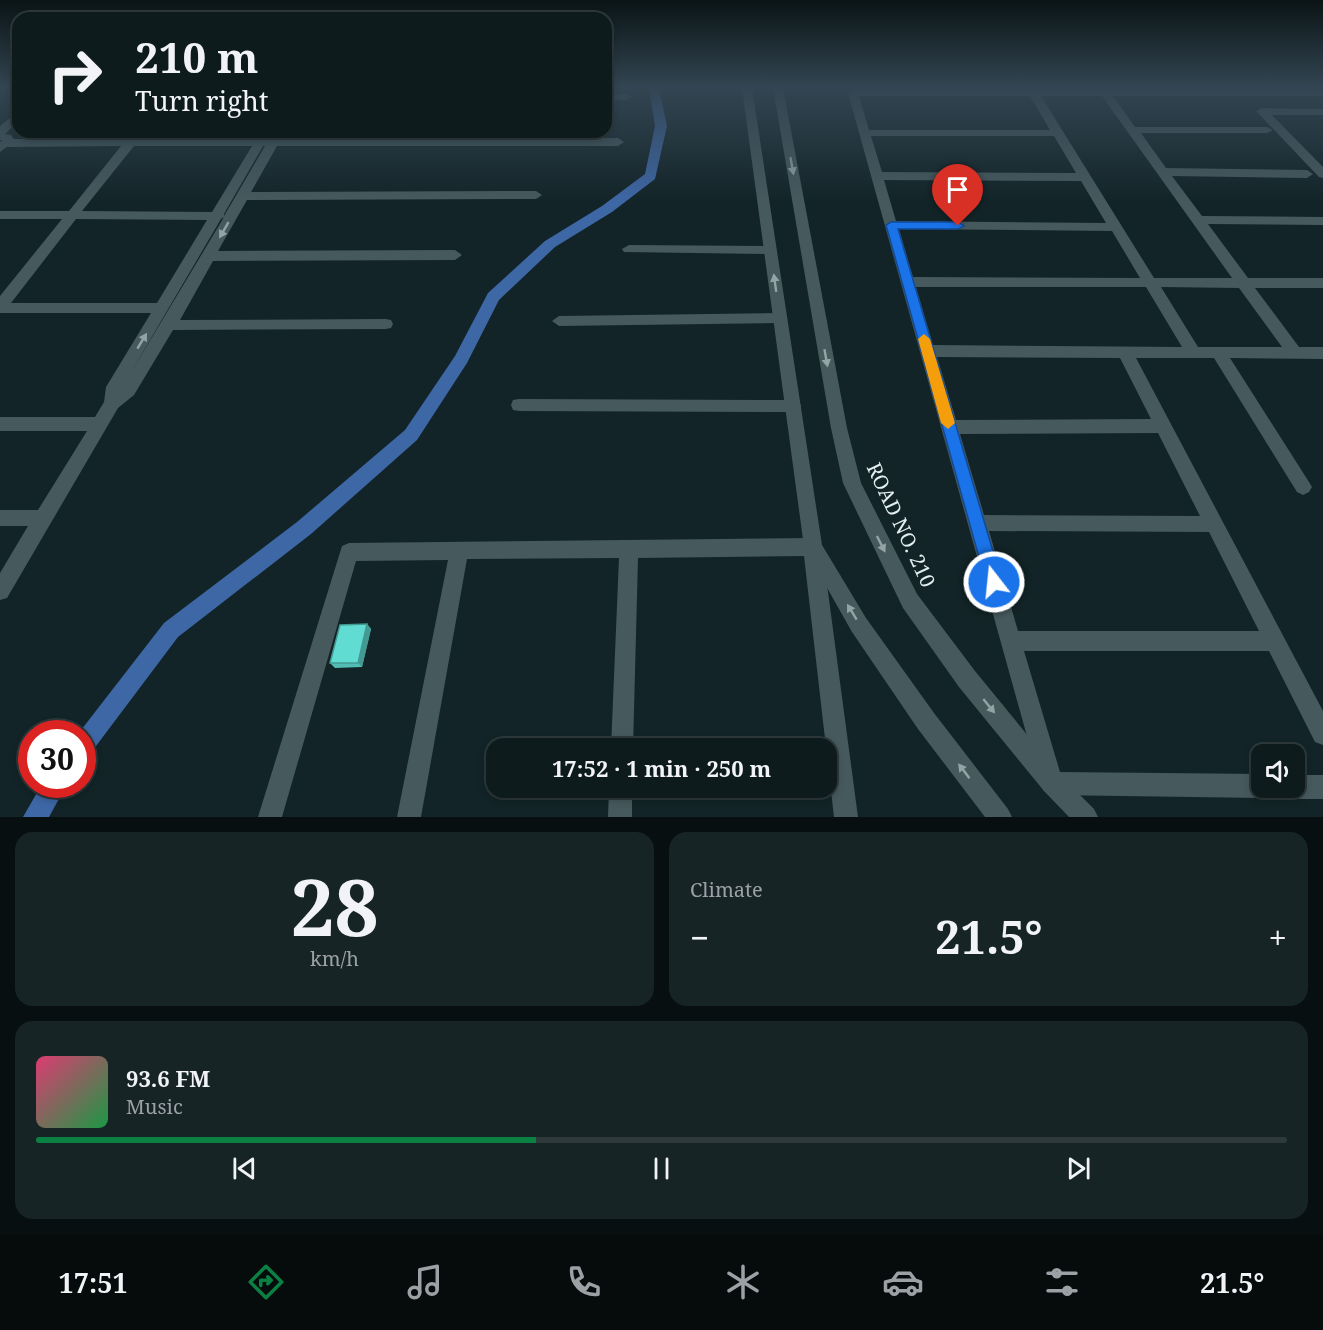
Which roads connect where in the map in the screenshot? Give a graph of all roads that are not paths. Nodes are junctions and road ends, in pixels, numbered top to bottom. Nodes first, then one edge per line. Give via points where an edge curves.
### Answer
1 (752, 126) edge
2 (785, 126) edge
3 (863, 126) edge
4 (1054, 126) edge
5 (1128, 126) edge
6 (1277, 126) edge
7 (1131, 130) junction
8 (1266, 130) dead end
9 (865, 133) junction
10 (1058, 133) junction
11 (6, 138) edge
12 (360, 138) edge
13 (430, 138) edge
14 (267, 142) junction
15 (618, 142) dead end
16 (130, 143) junction
17 (1162, 172) junction
18 (1307, 174) dead end
19 (1323, 174) edge
20 (877, 176) junction
21 (1085, 177) junction
22 (536, 195) dead end
23 (243, 196) junction
24 (0, 215) edge
25 (72, 215) junction
26 (218, 216) junction
27 (1197, 220) junction
28 (1323, 221) edge
29 (891, 225) junction
30 (1116, 227) junction
31 (629, 249) dead end
32 (770, 250) junction
33 (455, 255) dead end
34 (209, 256) junction
35 (907, 282) junction
36 (1150, 282) junction
37 (1243, 283) junction
38 (1323, 283) edge
39 (0, 307) edge
40 (162, 308) junction
41 (780, 318) junction
42 (559, 321) dead end
43 (386, 324) dead end
44 (169, 325) junction
45 (927, 351) junction
46 (1125, 352) junction
47 (1193, 352) junction
48 (1218, 352) junction
49 (1294, 352) junction
50 (1321, 356) edge
51 (112, 403) junction
52 (519, 405) dead end
53 (793, 406) junction
54 (0, 424) edge
55 (100, 424) junction
56 (949, 426) junction
57 (1164, 426) junction
58 (1303, 487) dead end
59 (0, 518) edge
60 (43, 518) junction
61 (977, 523) junction
62 (1214, 524) junction
63 (813, 548) junction
64 (459, 551) junction
65 (629, 551) junction
66 (0, 591) edge
67 (1011, 641) junction
68 (1275, 641) junction
69 (1323, 734) edge
70 (622, 738) edge
71 (1052, 783) junction
72 (1251, 786) edge
73 (1305, 787) edge
74 (1323, 787) edge
75 (621, 798) edge
76 (270, 817) edge
77 (409, 817) edge
78 (620, 817) edge
79 (846, 817) edge
80 (1000, 817) edge
81 (1086, 817) edge

1 - 32 street
2 -> 71 street, ROAD NO. 210 via 852,483 910,601 967,679
3 - 9 street
4 - 10 street
5 - 7 street
6 - 19 street
7 - 8 street
7 - 17 street
9 - 10 street
9 - 20 street
10 - 21 street
11 - 16 street
12 - 14 street
13 - 15 street
14 - 16 street
14 - 23 street
14 - 26 street
16 - 25 street
17 - 18 street
17 - 27 street
20 - 21 street
20 - 29 street
21 - 30 street
22 - 23 street
23 -> 34 street
24 - 25 street
25 - 26 street
25 - 39 street
26 - 40 street
27 - 28 street
27 - 37 street
29 - 30 street
29 - 35 street
30 - 36 street
31 - 32 street
41 -> 32 street
33 - 34 street
34 - 44 street
35 - 36 street
35 - 45 street
36 - 37 street
36 - 47 street
37 - 38 street
37 - 49 street
39 - 40 street
51 -> 40 street via 112,391
41 - 42 street
41 - 53 street
43 - 44 street
44 - 51 street via 128,391
45 - 46 street
45 - 56 street
46 - 47 street
46 - 57 street
47 - 48 street
48 - 49 street
48 - 58 street
49 - 50 street
51 - 55 street
52 - 53 street
53 - 63 street
54 - 55 street
55 - 60 street
56 - 57 street
56 - 61 street
57 - 62 street
59 - 60 street
60 - 66 street
61 - 62 street
61 - 67 street
62 - 68 street
63 - 65 street
63 - 79 street
80 -> 63 street via 926,721
64 - 65 street
64 - 76 street via 349,552
64 - 77 street
65 - 70 street
67 - 68 street
67 - 71 street
68 - 69 street
71 - 72 street
71 - 81 street, ROAD NO. 210
73 - 74 street
75 - 78 street

